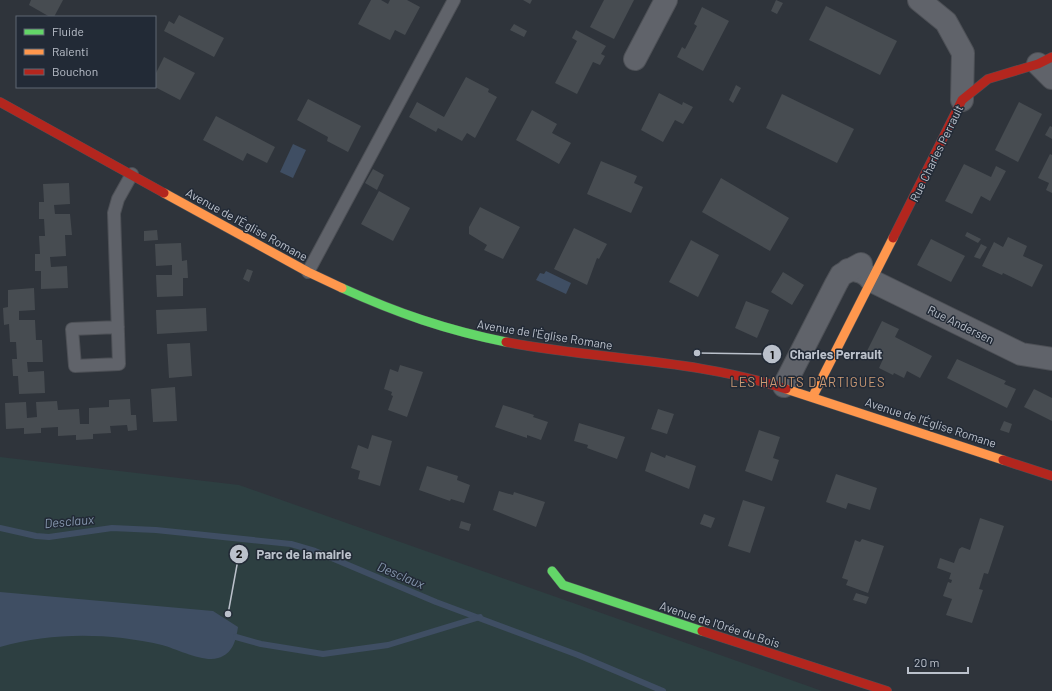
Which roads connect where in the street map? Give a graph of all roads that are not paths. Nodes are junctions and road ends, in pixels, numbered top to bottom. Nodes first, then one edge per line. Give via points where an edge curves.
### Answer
1 (454, 0) edge
2 (666, 0) edge
3 (919, 0) edge
4 (635, 59) dead end
5 (1047, 66) edge
6 (962, 100) junction
7 (0, 102) edge
8 (132, 174) junction
9 (886, 254) junction
10 (848, 270) junction
11 (308, 272) junction
12 (872, 281) junction
13 (118, 327) junction
14 (1052, 359) edge
15 (784, 386) junction
16 (814, 396) junction
17 (1052, 476) edge
18 (552, 571) dead end
19 (887, 691) edge

1 - 11 lane
2 - 4 street
3 - 6 street via 946,22 963,53
5 - 6 street, Rue Charles Perrault via 988,79
6 - 9 street, Rue Charles Perrault
7 - 8 street, Avenue de l'Église Romane
8 - 11 street, Avenue de l'Église Romane
8 - 13 lane via 118,199 114,213
9 - 10 street
9 - 12 street, Rue Charles Perrault
10 - 12 street via 863,272
10 - 15 street via 841,275 836,284
11 - 15 street, Avenue de l'Église Romane via 393,311 471,335 540,348 728,373
12 - 14 street, Rue Andersen via 1021,354
12 - 16 street, Rue Charles Perrault
13 - 13 lane via 119,364 74,366 72,329
15 - 16 street, Avenue de l'Église Romane
16 - 17 street, Avenue de l'Église Romane
18 - 19 street, Avenue de l'Orée du Bois via 563,585 579,591

